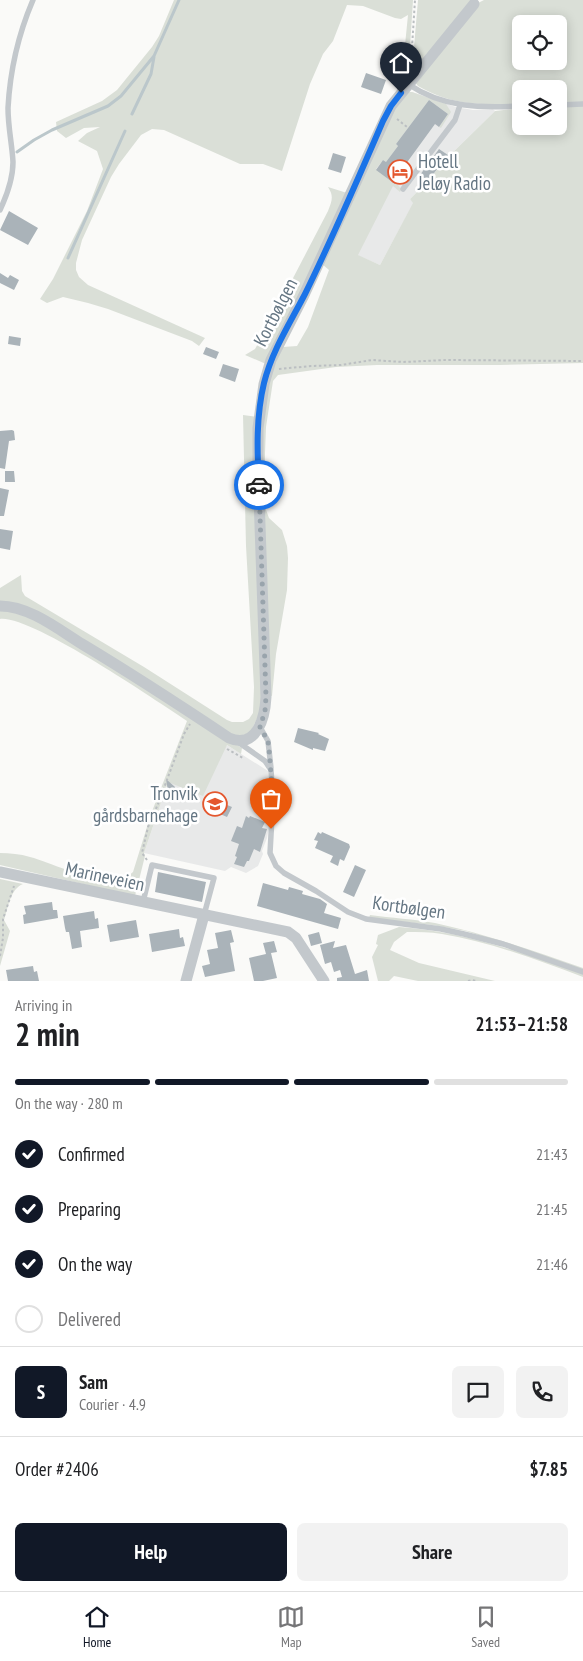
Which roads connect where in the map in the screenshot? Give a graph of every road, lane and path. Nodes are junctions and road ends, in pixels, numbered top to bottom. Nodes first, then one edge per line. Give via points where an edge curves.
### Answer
1 (32, 0) edge
2 (415, 0) edge
3 (476, 2) edge
4 (411, 81) junction
5 (583, 104) edge
6 (567, 105) edge
7 (460, 106) junction
8 (512, 106) edge
9 (403, 189) dead end
10 (0, 210) edge
11 (583, 361) edge
12 (268, 370) junction
13 (0, 606) edge
14 (194, 727) dead end
15 (260, 727) junction
16 (237, 741) junction
17 (224, 747) dead end
18 (242, 758) dead end
19 (271, 770) junction
20 (152, 865) junction
21 (0, 872) edge
22 (18, 876) junction
23 (144, 902) junction
24 (204, 915) junction
25 (0, 956) edge
26 (583, 972) edge
27 (186, 981) edge
28 (324, 981) edge
29 (468, 981) edge
30 (477, 981) edge

1 - 10 lane via 22,26 13,68 8,130 13,164
2 - 4 path
3 - 4 street, Kortbølgen
4 - 7 lane via 416,90
4 - 12 street, Kortbølgen via 383,121
5 - 6 lane
7 - 8 lane
7 - 9 lane via 456,120
11 - 12 path via 372,360
12 - 15 street, Kortbølgen via 258,428 266,697
13 - 16 street via 14,607 40,619
14 - 20 path via 189,724 187,727 148,826 142,853
15 - 16 street via 249,738
15 - 19 lane, Kortbølgen via 268,741
16 - 19 lane via 265,761
17 - 18 path
19 - 26 lane, Kortbølgen via 270,852 276,866 284,873 348,912 366,919 464,934
20 - 23 lane
20 - 24 lane via 214,878
21 - 22 street, Marineveien
22 - 23 street, Marineveien
22 - 25 path via 3,919
23 - 24 street, Marineveien
24 - 27 street
24 - 28 street, Marineveien via 292,934
29 - 30 path

